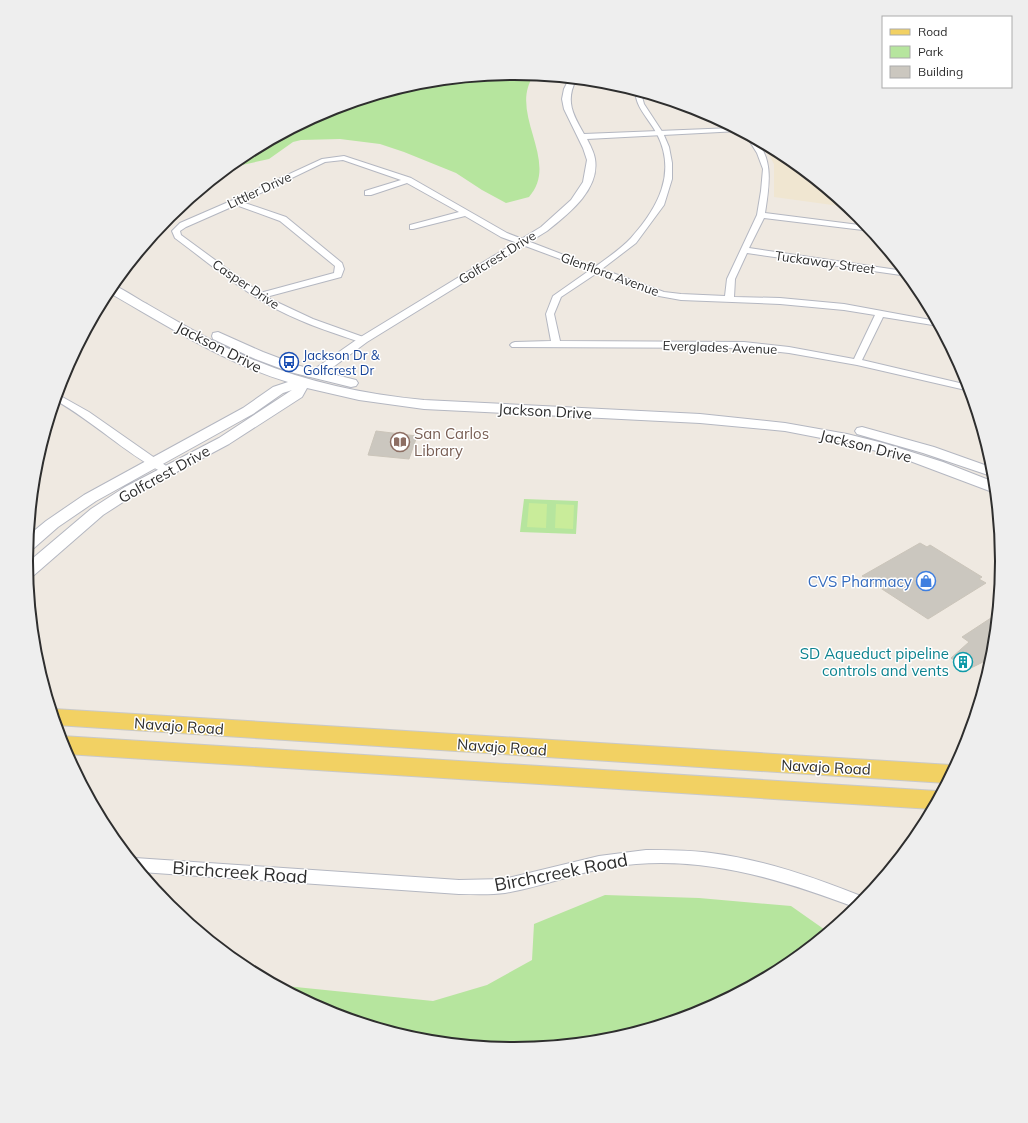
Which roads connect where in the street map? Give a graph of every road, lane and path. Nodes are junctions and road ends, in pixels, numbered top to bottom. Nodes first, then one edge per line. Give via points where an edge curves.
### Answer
1 (569, 84) edge
2 (639, 97) edge
3 (728, 130) edge
4 (660, 133) junction
5 (582, 137) junction
6 (756, 146) edge
7 (349, 159) joint
8 (408, 180) junction
9 (368, 193) dead end
10 (236, 202) junction
11 (466, 213) junction
12 (761, 215) junction
13 (413, 227) dead end
14 (861, 229) edge
15 (178, 236) joint
16 (523, 241) junction
17 (744, 250) junction
18 (596, 270) junction
19 (899, 273) edge
20 (120, 285) edge
21 (116, 291) edge
22 (259, 296) junction
23 (729, 299) junction
24 (880, 313) junction
25 (932, 323) edge
26 (363, 340) junction
27 (556, 344) junction
28 (515, 346) dead end
29 (857, 362) junction
30 (317, 373) junction
31 (304, 382) junction
32 (961, 386) edge
33 (62, 400) edge
34 (161, 466) junction
35 (988, 480) edge
36 (988, 481) edge
37 (34, 539) edge
38 (33, 567) edge
39 (59, 717) edge
40 (70, 745) edge
41 (753, 750) dead end
42 (776, 757) junction
43 (728, 761) junction
44 (945, 773) edge
45 (579, 778) junction
46 (932, 800) edge
47 (141, 865) edge
48 (855, 900) edge

1 - 5 street, Golfcrest Drive via 565,95 566,106
2 - 4 street
3 - 4 street
4 - 5 street
4 - 18 street via 669,162 668,179 660,205 633,241
5 - 16 street, Golfcrest Drive via 591,163 587,182 580,195 568,210 544,229
6 - 12 street via 766,169
7 - 8 street, Glenflora Avenue
7 - 10 street, Littler Drive via 324,160
8 - 9 street
8 - 11 street, Glenflora Avenue
10 - 15 street, Littler Drive via 183,225 176,231
10 - 22 street via 283,219 339,265 340,269 338,275
11 - 13 street
11 - 16 street, Glenflora Avenue via 504,236
12 - 14 street
12 - 17 street
15 - 22 street, Casper Drive
16 - 18 street, Glenflora Avenue
16 - 26 street, Golfcrest Drive
17 - 19 street, Tuckaway Street
17 - 23 street via 731,279
18 - 23 street, Glenflora Avenue via 662,294
18 - 27 street via 558,296 550,314
20 - 30 main road, Jackson Drive via 173,314 258,355 295,369
21 - 31 main road, Jackson Drive via 245,362 283,377
22 - 26 street, Casper Drive via 300,316
23 - 24 street, Glenflora Avenue via 780,301
24 - 25 street, Glenflora Avenue
24 - 29 street
26 - 30 street, Golfcrest Drive
27 - 28 street, Everglades Avenue
27 - 29 street, Everglades Avenue via 744,346 789,350
29 - 32 street, Everglades Avenue
30 - 31 main road, Golfcrest Drive
30 - 35 main road, Jackson Drive via 358,385 410,393 688,407 813,420 886,437 957,459
31 - 34 main road, Golfcrest Drive via 297,394 289,400 224,441
31 - 36 main road, Jackson Drive via 358,396 434,406 689,418 786,428 847,439
33 - 34 street via 98,421
34 - 37 main road, Golfcrest Drive via 90,498
34 - 38 main road, Golfcrest Drive via 97,512
39 - 43 main road, Navajo Road
40 - 45 main road, Navajo Road
41 - 43 main road
42 - 43 main road, Navajo Road
42 - 44 main road, Navajo Road
42 - 45 main road via 777,774 771,778 624,771
45 - 46 main road, Navajo Road
47 - 48 street, Birchcreek Road via 459,887 503,886 588,864 614,860 695,857 770,870

